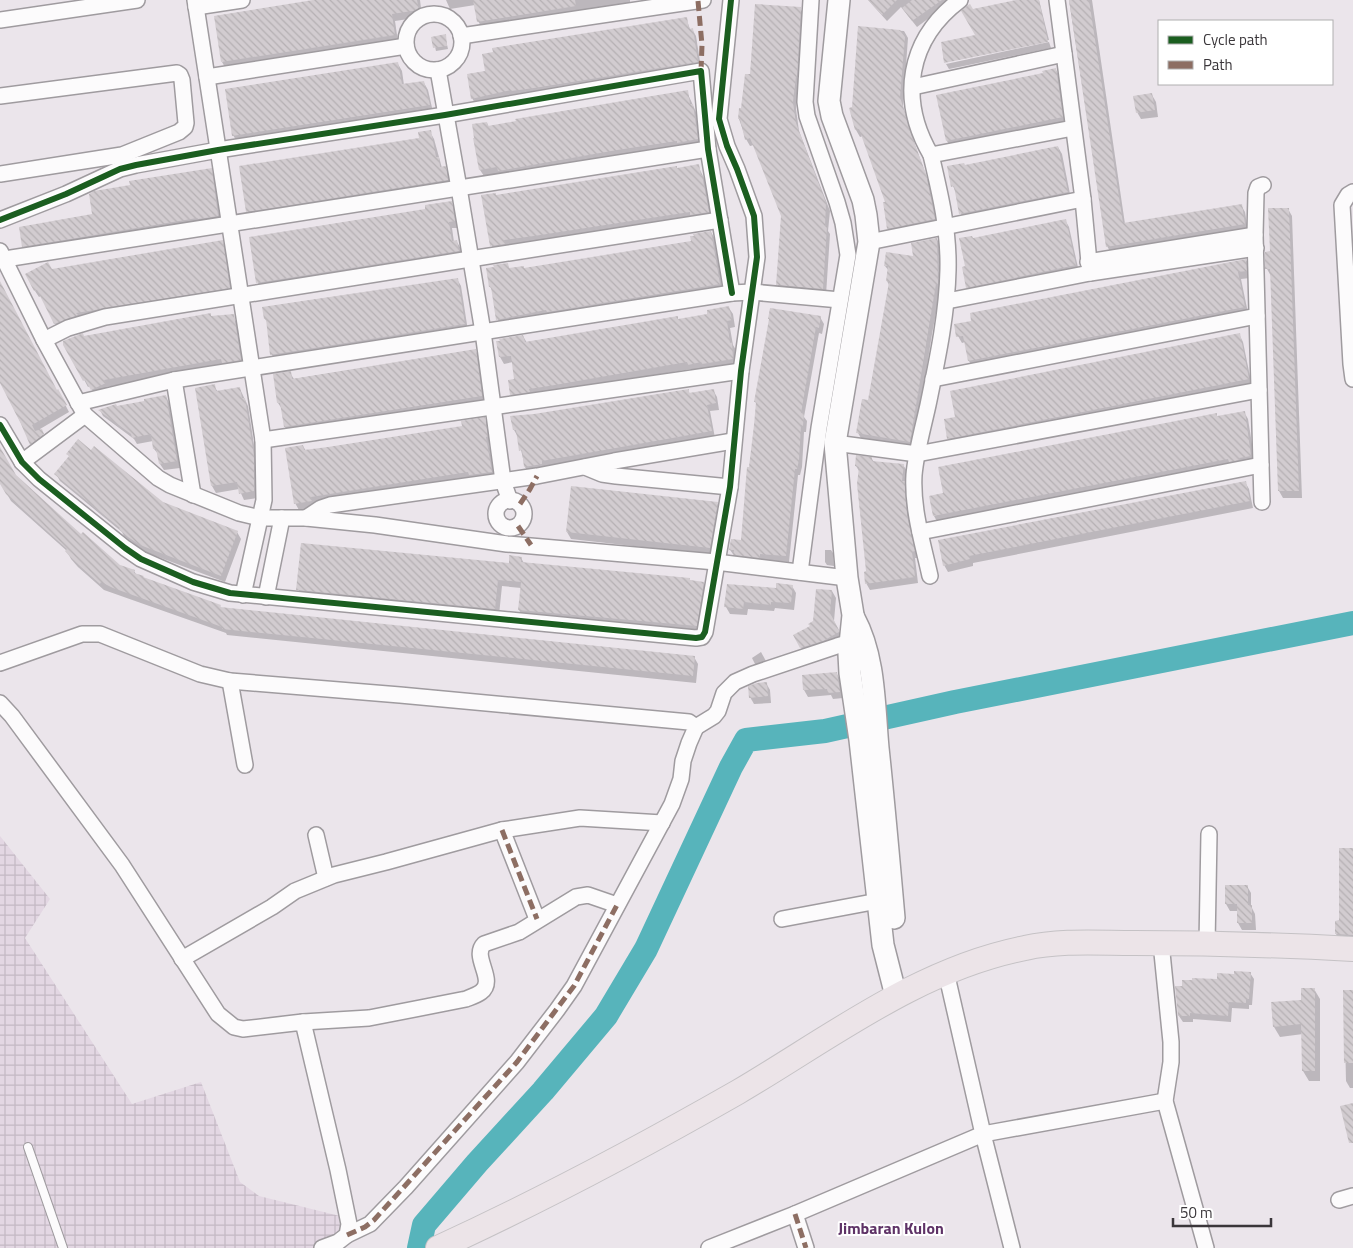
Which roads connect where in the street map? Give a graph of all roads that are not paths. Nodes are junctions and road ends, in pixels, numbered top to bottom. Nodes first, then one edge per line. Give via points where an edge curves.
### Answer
1 (137, 0) edge
2 (242, 0) edge
3 (703, 0) edge
4 (731, 0) edge
5 (811, 0) edge
6 (839, 0) edge
7 (1057, 0) edge
8 (958, 1) edge
9 (673, 2) edge
10 (196, 4) edge
11 (427, 7) edge
12 (0, 20) edge
13 (462, 36) junction
14 (406, 46) junction
15 (1064, 54) junction
16 (438, 70) junction
17 (723, 70) junction
18 (701, 72) junction
19 (207, 77) junction
20 (913, 87) junction
21 (0, 96) edge
22 (445, 115) junction
23 (1073, 128) junction
24 (708, 149) junction
25 (218, 150) junction
26 (931, 154) junction
27 (0, 174) edge
28 (1263, 185) dead end
29 (460, 188) junction
30 (1353, 192) edge
31 (1083, 199) junction
32 (0, 220) edge
33 (720, 220) junction
34 (230, 224) junction
35 (947, 226) junction
36 (869, 242) junction
37 (1256, 242) junction
38 (2, 255) edge
39 (470, 258) junction
40 (1089, 267) junction
41 (752, 292) junction
42 (732, 293) junction
43 (241, 295) junction
44 (840, 300) junction
45 (946, 301) junction
46 (1257, 316) junction
47 (483, 332) junction
48 (44, 340) junction
49 (253, 368) junction
50 (741, 371) junction
51 (933, 379) junction
52 (1353, 379) edge
53 (174, 380) junction
54 (1259, 390) junction
55 (494, 407) junction
56 (81, 409) junction
57 (0, 425) edge
58 (263, 440) junction
59 (734, 441) junction
60 (835, 442) junction
61 (917, 454) junction
62 (22, 462) junction
63 (1261, 465) junction
64 (585, 468) junction
65 (503, 480) junction
66 (730, 487) junction
67 (193, 495) junction
68 (1262, 502) dead end
69 (260, 518) junction
70 (282, 518) junction
71 (306, 518) junction
72 (920, 532) junction
73 (507, 544) junction
74 (716, 562) junction
75 (804, 573) junction
76 (837, 576) junction
77 (930, 576) dead end
78 (243, 595) junction
79 (266, 597) junction
80 (858, 643) junction
81 (0, 663) edge
82 (230, 681) junction
83 (0, 703) edge
84 (702, 724) junction
85 (246, 765) dead end
86 (662, 823) junction
87 (502, 830) junction
88 (1208, 834) dead end
89 (316, 835) dead end
90 (880, 847) junction
91 (326, 878) junction
92 (878, 901) junction
93 (618, 904) junction
94 (782, 918) dead end
95 (538, 919) junction
96 (1161, 943) junction
97 (1207, 944) junction
98 (1353, 948) edge
99 (182, 959) junction
100 (946, 972) junction
101 (903, 992) junction
102 (304, 1022) junction
103 (1165, 1101) junction
104 (983, 1134) junction
105 (28, 1147) dead end
106 (795, 1214) junction
107 (347, 1235) junction
108 (63, 1248) edge
109 (322, 1248) edge
110 (439, 1248) edge
111 (709, 1248) edge
112 (806, 1248) edge
113 (1012, 1248) edge
114 (1206, 1248) edge

1 - 12 street
2 - 10 street
3 - 9 street
4 - 17 street
5 - 44 street via 805,102 843,224 848,255
6 - 36 street via 829,101 863,200
7 - 15 street
8 - 20 street via 925,37 916,60
9 - 13 street
10 - 19 street
11 - 13 street via 453,21
11 - 14 street via 410,26
13 - 16 street via 459,54 454,61
14 - 16 street via 417,64
14 - 19 street
15 - 20 street
15 - 23 street
16 - 22 street
17 - 18 street
17 - 41 street via 721,130 756,224 757,257
18 - 22 street
18 - 24 street
19 - 25 street
20 - 26 street via 915,119
21 - 27 street via 177,73 182,80 186,123 179,132 129,153
22 - 25 street
22 - 29 street
23 - 26 street
23 - 31 street
24 - 29 street
24 - 33 street
25 - 32 street via 120,169
25 - 34 street
26 - 35 street
28 - 37 street via 1256,193
29 - 34 street
29 - 39 street
30 - 52 street via 1342,204
31 - 35 street
31 - 40 street
33 - 39 street
33 - 42 street
34 - 38 street
34 - 43 street
35 - 36 street
35 - 45 street
36 - 60 street
37 - 40 street
37 - 46 street
38 - 48 street
39 - 43 street
39 - 47 street
40 - 45 street
41 - 42 street
41 - 44 street
41 - 50 street
42 - 47 street
43 - 48 street via 105,317 68,328
43 - 49 street
44 - 75 street via 819,428
45 - 51 street
46 - 51 street
46 - 54 street
47 - 49 street
47 - 55 street
48 - 56 street
49 - 53 street
49 - 58 street
50 - 55 street
50 - 59 street
51 - 61 street
53 - 56 street
53 - 67 street
54 - 61 street
54 - 63 street
55 - 58 street
55 - 65 street
56 - 62 street
56 - 67 street via 158,478
57 - 62 street
58 - 69 street via 265,488
59 - 64 street
59 - 66 street
60 - 61 street
60 - 76 street
61 - 72 street via 914,477
62 - 78 street via 39,480 141,559 193,582
63 - 68 street
63 - 72 street
64 - 65 street
64 - 66 street via 616,476
65 - 71 street via 330,505
65 - 73 street via 510,501 501,505 497,514 501,524 511,528
66 - 74 street
67 - 69 street via 239,514
69 - 70 street
69 - 78 street
70 - 71 street
70 - 79 street
71 - 73 street
72 - 77 street
73 - 74 street
74 - 75 street
74 - 79 street via 705,632 696,638
75 - 76 street
76 - 80 street via 853,615
78 - 79 street
80 - 84 street via 762,671 736,682 724,693 718,711
80 - 90 street
81 - 82 street via 91,633 200,674
82 - 84 street
82 - 85 street
83 - 99 street via 122,865
84 - 86 street via 684,761 677,793
86 - 87 street via 580,818
86 - 93 street
87 - 91 street
87 - 95 street
88 - 97 street
89 - 91 street
90 - 92 street
90 - 101 street
91 - 99 street via 295,891
92 - 94 street
92 - 101 street via 883,945
93 - 95 street via 588,895 576,897
93 - 107 street via 574,986 517,1062 374,1220
95 - 102 street via 519,932 481,946 486,982 484,989 477,994 369,1018
96 - 97 main road
96 - 100 main road via 1044,945 1005,952
96 - 103 street via 1172,1042
97 - 98 main road
99 - 102 street via 218,1014 234,1027
100 - 101 main road
100 - 104 street
101 - 110 main road via 737,1092 556,1192
102 - 107 street via 345,1202 349,1224
103 - 104 street
103 - 114 street
104 - 106 street
104 - 113 street
105 - 108 lane
106 - 111 street
106 - 112 street
107 - 109 street

